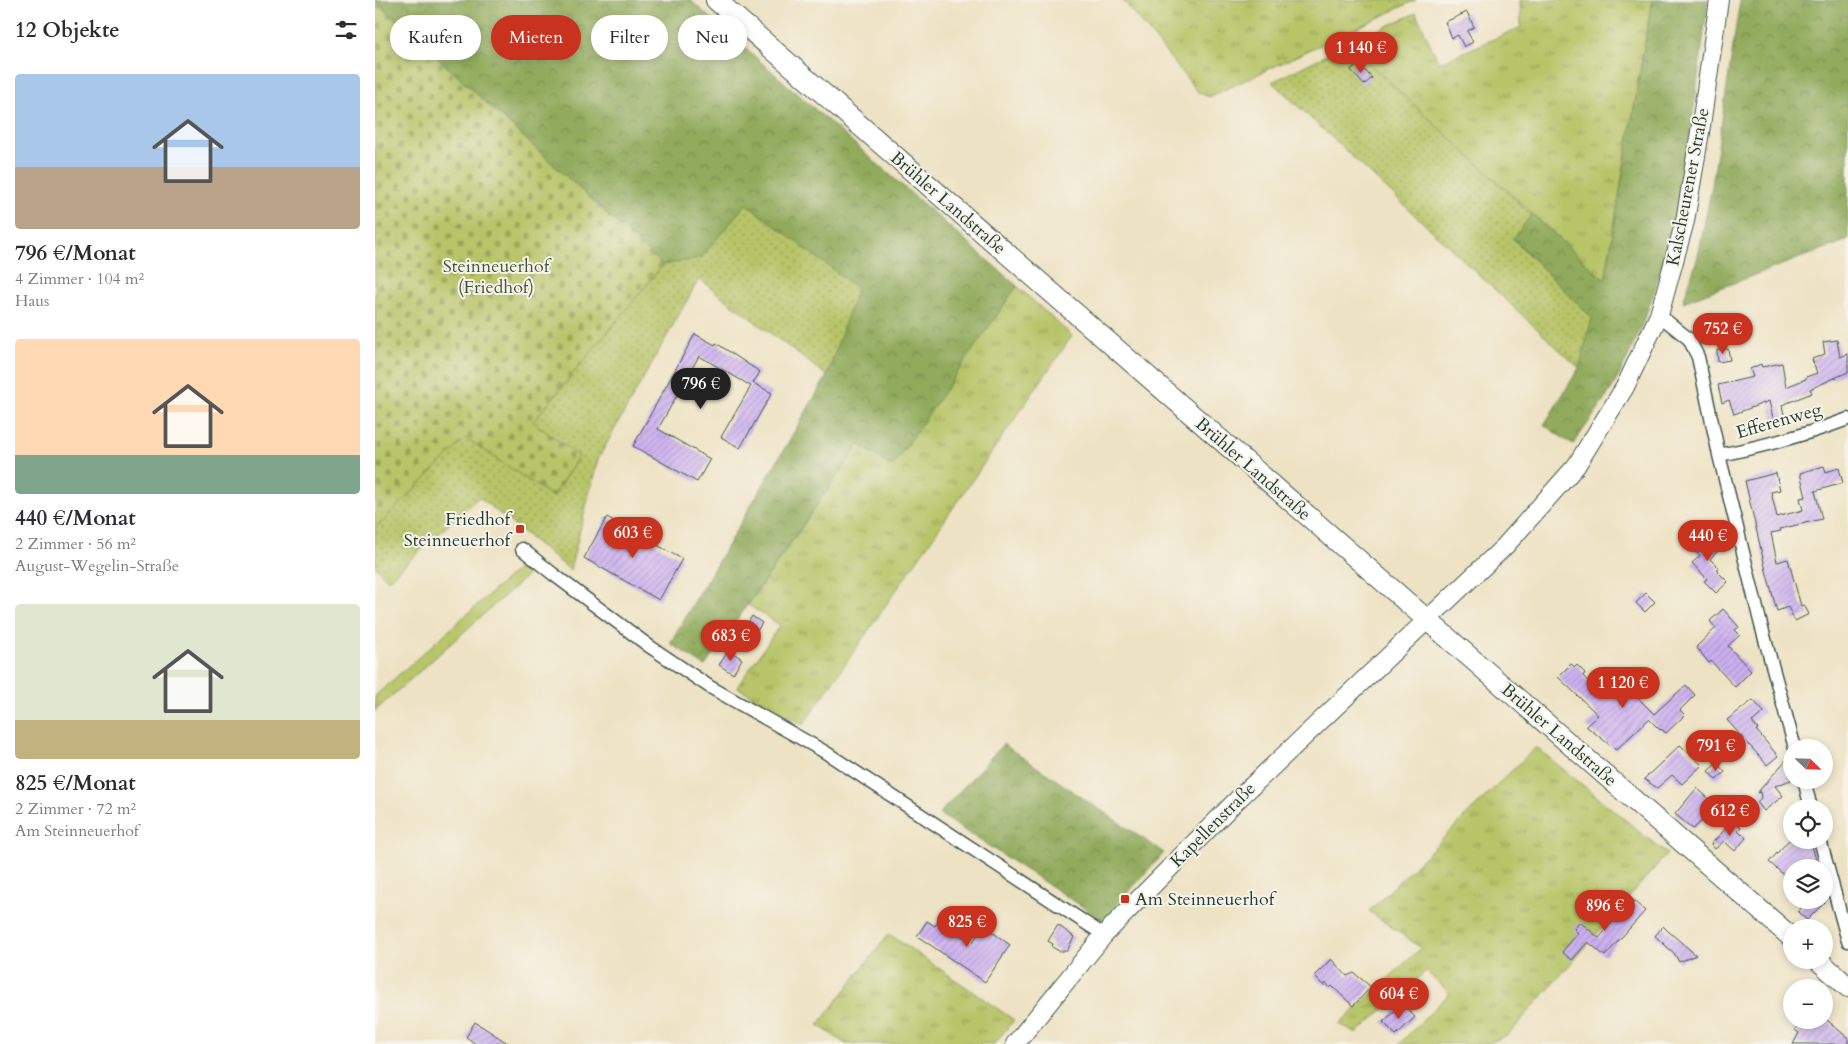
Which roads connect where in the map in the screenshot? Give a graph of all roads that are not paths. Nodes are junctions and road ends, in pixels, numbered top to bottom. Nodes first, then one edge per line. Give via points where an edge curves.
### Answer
1 (716, 0) edge
2 (1719, 0) edge
3 (1659, 315) junction
4 (1848, 419) edge
5 (1719, 455) junction
6 (522, 549) dead end
7 (1426, 620) junction
8 (1793, 739) edge
9 (1822, 849) edge
10 (1783, 930) edge
11 (1104, 935) junction
12 (1848, 941) edge
13 (1829, 969) edge
14 (1847, 983) edge
15 (1015, 1044) edge

1 - 7 main road, Brühler Landstraße
2 - 3 main road, Kalscheurener Straße via 1683,234
3 - 5 street via 1689,339 1698,357
3 - 7 main road, Kalscheurener Straße via 1625,387 1576,466 1505,546
4 - 5 street, Efferenweg via 1767,445
5 - 8 street
6 - 11 street via 649,646 710,687 825,752
7 - 10 main road, Brühler Landstraße
7 - 11 main road, Kapellenstraße via 1235,802
9 - 12 street
11 - 15 main road, Kapellenstraße
13 - 14 main road

